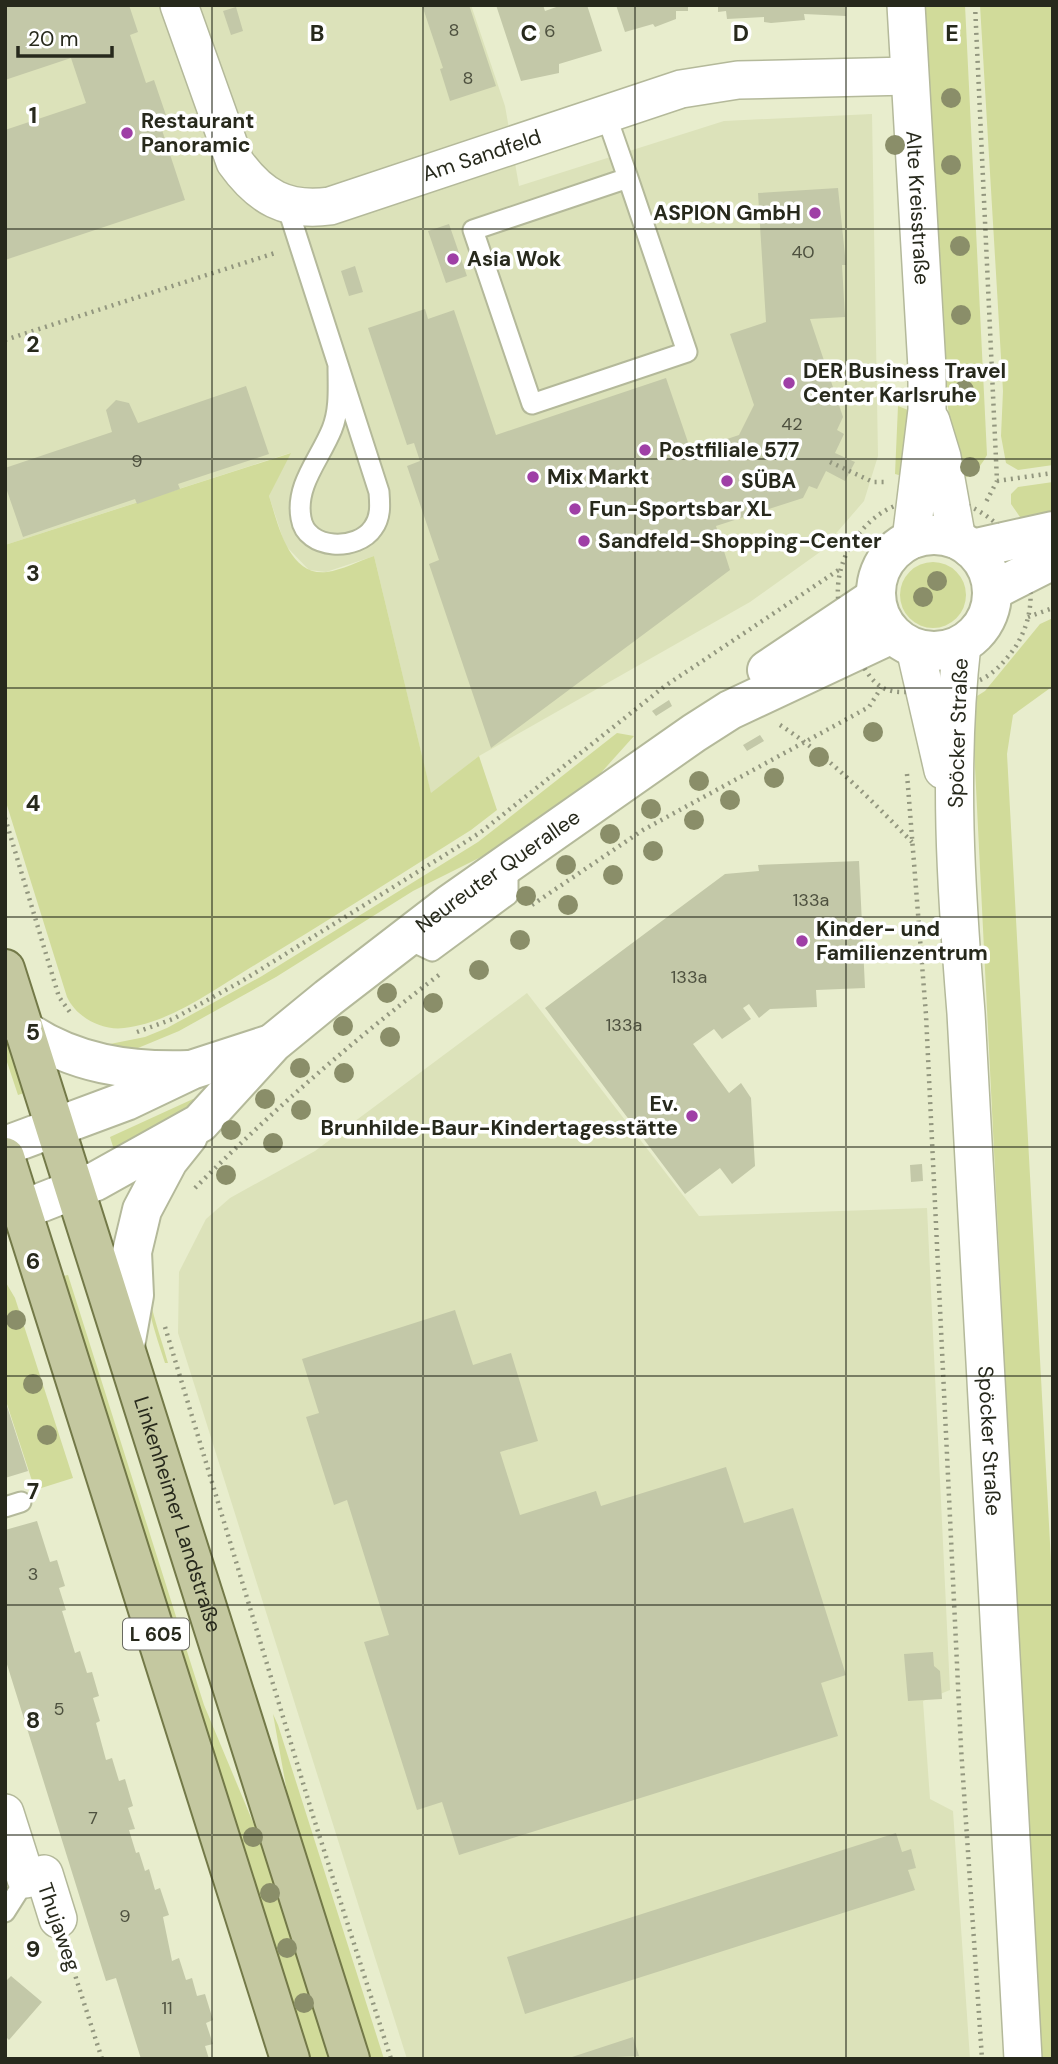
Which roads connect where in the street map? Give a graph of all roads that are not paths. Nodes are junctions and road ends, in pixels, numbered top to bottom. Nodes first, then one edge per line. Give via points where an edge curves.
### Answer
1 (179, 5) edge
2 (906, 5) edge
3 (909, 76) junction
4 (605, 112) junction
5 (628, 178) junction
6 (287, 206) junction
7 (338, 366) junction
8 (927, 410) junction
9 (1053, 531) edge
10 (911, 540) junction
11 (964, 545) junction
12 (1053, 560) edge
13 (992, 591) junction
14 (876, 597) junction
15 (904, 641) junction
16 (962, 644) junction
17 (730, 710) junction
18 (954, 822) junction
19 (5, 969) edge
20 (24, 1030) junction
21 (273, 1044) junction
22 (191, 1070) junction
23 (200, 1123) junction
24 (56, 1129) junction
25 (5, 1146) edge
26 (5, 1157) edge
27 (75, 1190) junction
28 (14, 1213) edge
29 (125, 1346) junction
30 (5, 1814) edge
31 (26, 1879) junction
32 (5, 1912) edge
33 (58, 1919) road end
34 (290, 2059) edge
35 (350, 2059) edge
36 (1023, 2059) edge

1 - 6 street, Am Sandfeld via 235,162 257,189
2 - 3 street, Alte Kreisstraße
3 - 4 street, Am Sandfeld via 711,83
3 - 8 street, Alte Kreisstraße
4 - 5 lane
4 - 6 street, Am Sandfeld via 330,206
5 - 5 lane via 473,230 532,404 687,352
6 - 7 lane
7 - 7 lane via 338,405 332,428 299,501 307,534 332,545 361,538 373,529 381,509
8 - 10 street, Alte Kreisstraße
8 - 11 street, Alte Kreisstraße
9 - 11 street
10 - 11 street via 942,535
10 - 14 street via 884,563
11 - 13 street via 989,575
12 - 13 street
13 - 16 street via 985,621
14 - 15 street via 878,611
14 - 17 street, Neureuter Querallee via 770,666
15 - 16 street, Neureuter Querallee via 939,650
15 - 17 street, Neureuter Querallee
15 - 18 street, Spöcker Straße
16 - 18 street, Spöcker Straße
17 - 21 street, Neureuter Querallee via 508,863
18 - 36 street, Spöcker Straße
19 - 20 main road, Linkenheimer Landstraße
20 - 22 street via 90,1063
20 - 24 main road, Linkenheimer Landstraße
21 - 22 street, Neureuter Querallee
21 - 23 street, Neureuter Querallee
22 - 24 street, Neureuter Querallee
23 - 27 street, Neureuter Querallee
23 - 29 street via 168,1161 142,1210 132,1252 134,1295
24 - 25 street, Neureuter Querallee
24 - 27 main road, Linkenheimer Landstraße
26 - 28 main road, L 605
27 - 28 street, Neureuter Querallee
27 - 29 main road, Linkenheimer Landstraße / L 605
28 - 34 main road, L 605
29 - 35 main road, Linkenheimer Landstraße / L 605
30 - 31 street, Thujaweg
31 - 32 lane
31 - 33 street, Thujaweg via 44,1874

